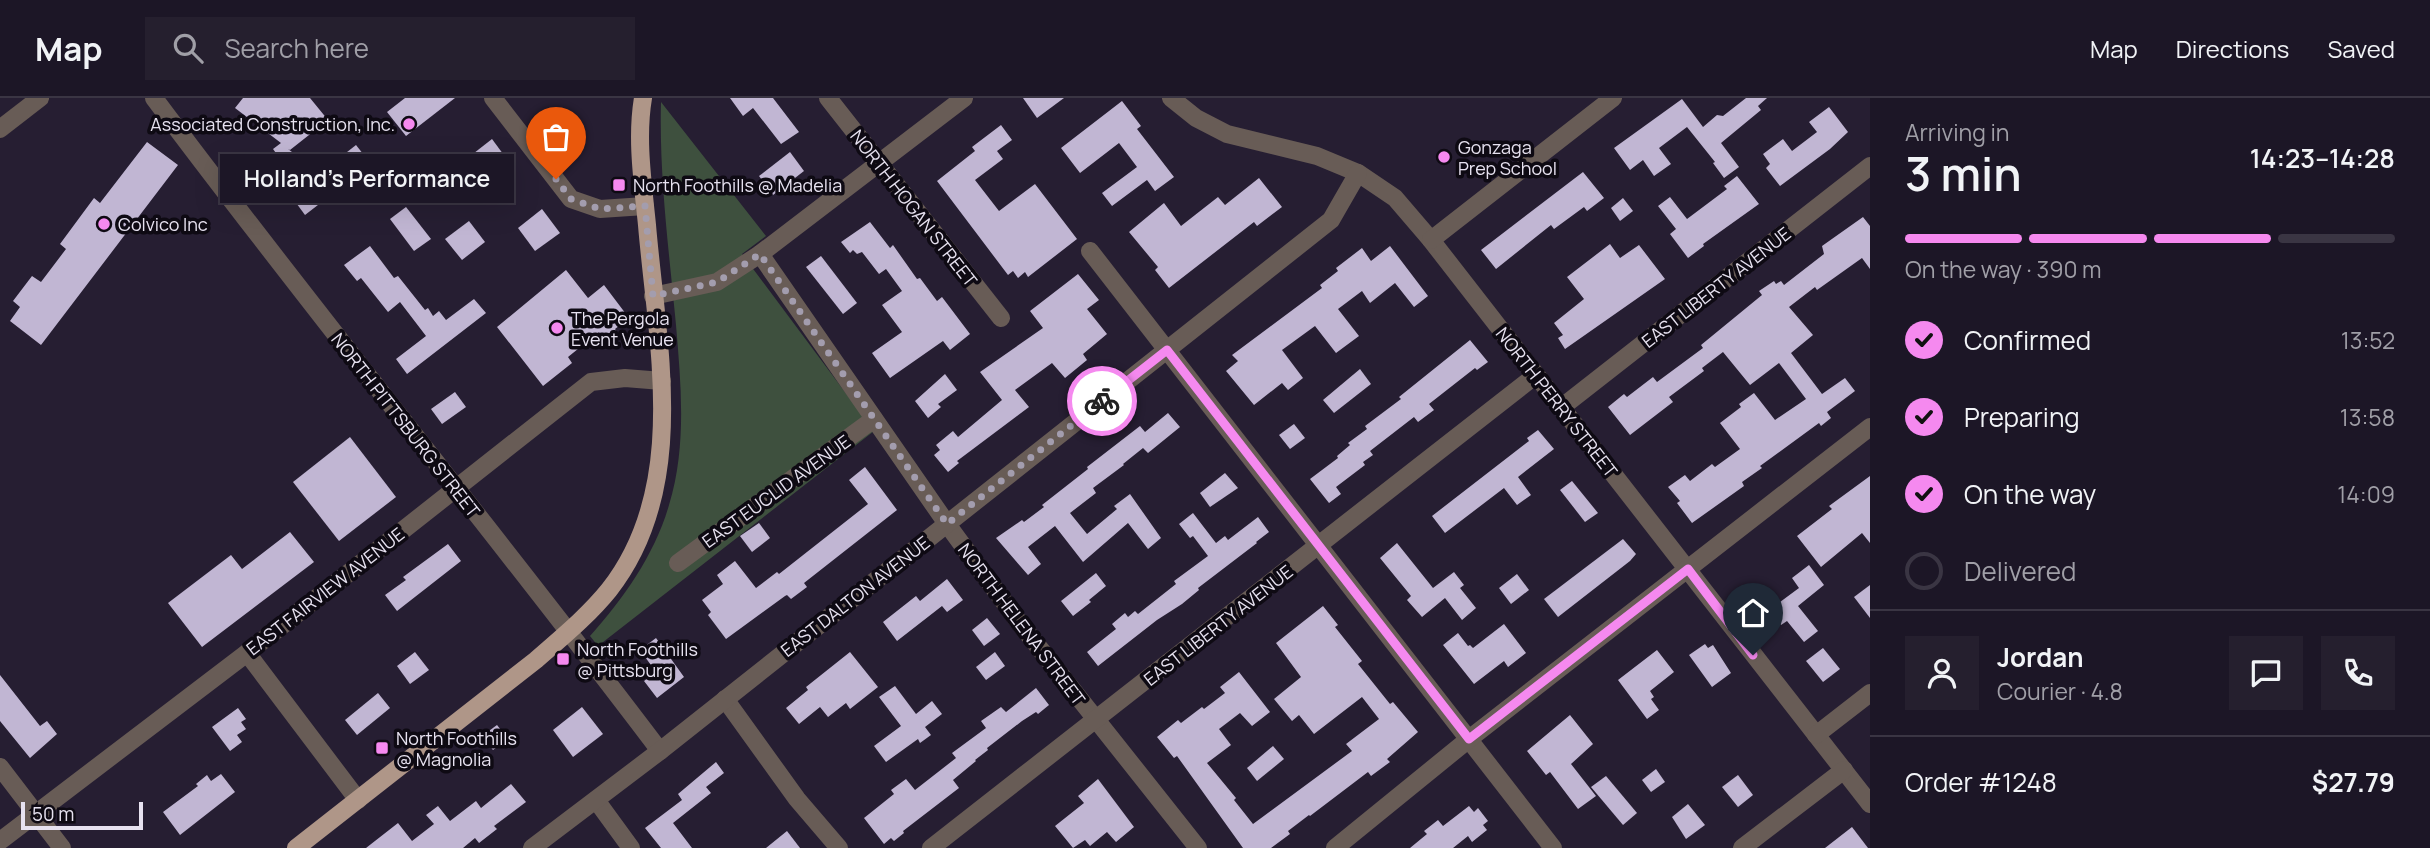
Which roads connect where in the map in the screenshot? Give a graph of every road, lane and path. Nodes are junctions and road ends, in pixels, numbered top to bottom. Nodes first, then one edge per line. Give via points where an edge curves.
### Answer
1 (40, 98) edge
2 (154, 98) edge
3 (492, 98) edge
4 (643, 98) edge
5 (828, 98) edge
6 (964, 98) edge
7 (1171, 98) edge
8 (1613, 98) edge
9 (0, 129) edge
10 (879, 165) junction
11 (1870, 166) edge
12 (1358, 173) junction
13 (645, 206) junction
14 (1431, 240) junction
15 (1090, 251) dead end
16 (760, 254) junction
17 (653, 296) junction
18 (1001, 318) dead end
19 (1167, 350) junction
20 (1536, 375) junction
21 (662, 381) junction
22 (1562, 407) junction
23 (874, 419) junction
24 (1870, 427) edge
25 (456, 488) junction
26 (947, 524) junction
27 (1318, 546) junction
28 (678, 564) dead end
29 (1688, 569) junction
30 (569, 631) junction
31 (247, 653) junction
32 (1870, 693) edge
33 (725, 699) junction
34 (1096, 721) junction
35 (1816, 735) junction
36 (1469, 739) junction
37 (660, 751) junction
38 (0, 767) edge
39 (1844, 770) junction
40 (358, 800) junction
41 (596, 800) junction
42 (1870, 804) edge
43 (36, 814) junction
44 (0, 841) edge
45 (62, 848) edge
46 (296, 848) edge
47 (532, 848) edge
48 (631, 848) edge
49 (839, 848) edge
50 (931, 848) edge
51 (1198, 848) edge
52 (1335, 848) edge
53 (1553, 848) edge
54 (1742, 848) edge

1 - 9 street
2 - 25 street, NORTH PITTSBURG STREET
3 - 13 street via 571,199 600,209
4 - 13 main road via 640,155
5 - 10 street, NORTH HOGAN STREET
6 - 10 street
7 - 12 street, NORTH PERRY STREET via 1227,134 1317,156
8 - 14 street
10 - 16 street
10 - 18 street, NORTH HOGAN STREET
11 - 22 street, EAST LIBERTY AVENUE
12 - 14 street, NORTH PERRY STREET via 1395,198
12 - 19 street, EAST DALTON AVENUE via 1331,220
13 - 17 main road
14 - 20 street, NORTH PERRY STREET
15 - 19 street
16 - 17 street via 717,282
16 - 23 street, NORTH HELENA STREET
17 - 21 main road
19 - 26 street, EAST DALTON AVENUE
19 - 27 street
20 - 22 street, NORTH PERRY STREET
20 - 27 street, EAST LIBERTY AVENUE
21 - 25 street, EAST FAIRVIEW AVENUE via 625,378 591,382
21 - 30 main road via 658,478 637,544 609,590
22 - 29 street, NORTH PERRY STREET
23 - 26 street, NORTH HELENA STREET
23 - 28 street, EAST EUCLID AVENUE
24 - 29 street
25 - 30 street, NORTH PITTSBURG STREET
25 - 31 street, EAST FAIRVIEW AVENUE
26 - 33 street, EAST DALTON AVENUE
26 - 34 street, NORTH HELENA STREET
27 - 34 street, EAST LIBERTY AVENUE
27 - 36 street
29 - 35 street, NORTH PERRY STREET
29 - 36 street
30 - 37 street, NORTH PITTSBURG STREET
30 - 40 main road
31 - 40 street
31 - 43 street, EAST FAIRVIEW AVENUE
32 - 35 street
33 - 37 street, EAST DALTON AVENUE
33 - 49 street via 797,799
34 - 50 street, EAST LIBERTY AVENUE
34 - 51 street, NORTH HELENA STREET
35 - 39 street, NORTH PERRY STREET
36 - 52 street
36 - 53 street
37 - 41 street, EAST DALTON AVENUE
38 - 43 street
39 - 42 street, NORTH PERRY STREET
39 - 54 street
40 - 46 main road
41 - 47 street, EAST DALTON AVENUE
41 - 48 street
43 - 44 street, EAST FAIRVIEW AVENUE
43 - 45 street

